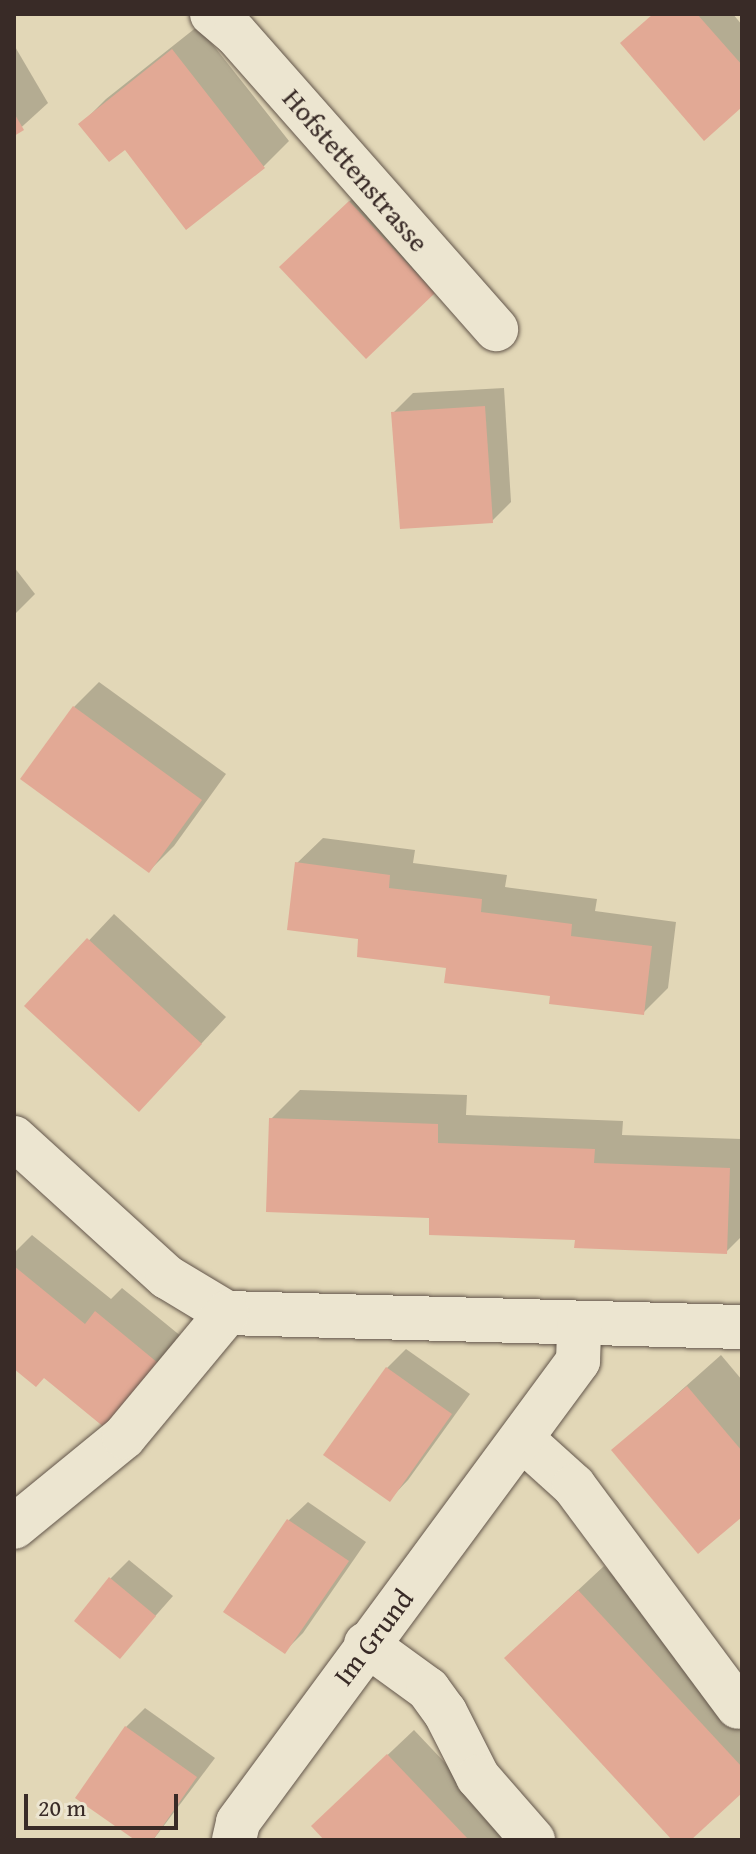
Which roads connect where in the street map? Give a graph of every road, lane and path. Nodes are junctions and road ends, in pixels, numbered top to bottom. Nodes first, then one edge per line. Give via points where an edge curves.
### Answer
1 (212, 14) edge
2 (496, 329) dead end
3 (14, 1138) edge
4 (227, 1313) junction
5 (579, 1324) junction
6 (742, 1327) edge
7 (522, 1439) junction
8 (14, 1527) edge
9 (366, 1644) junction
10 (738, 1707) dead end
11 (234, 1840) edge
12 (533, 1840) edge

1 - 2 street, Hofstettenstrasse via 235,33
3 - 4 street via 167,1277
4 - 5 street
4 - 8 street via 124,1437
5 - 6 street
5 - 7 street, Im Grund via 578,1361
7 - 9 street, Im Grund
7 - 10 street via 574,1486
9 - 11 street, Im Grund via 238,1822
9 - 12 street via 428,1689 478,1777

